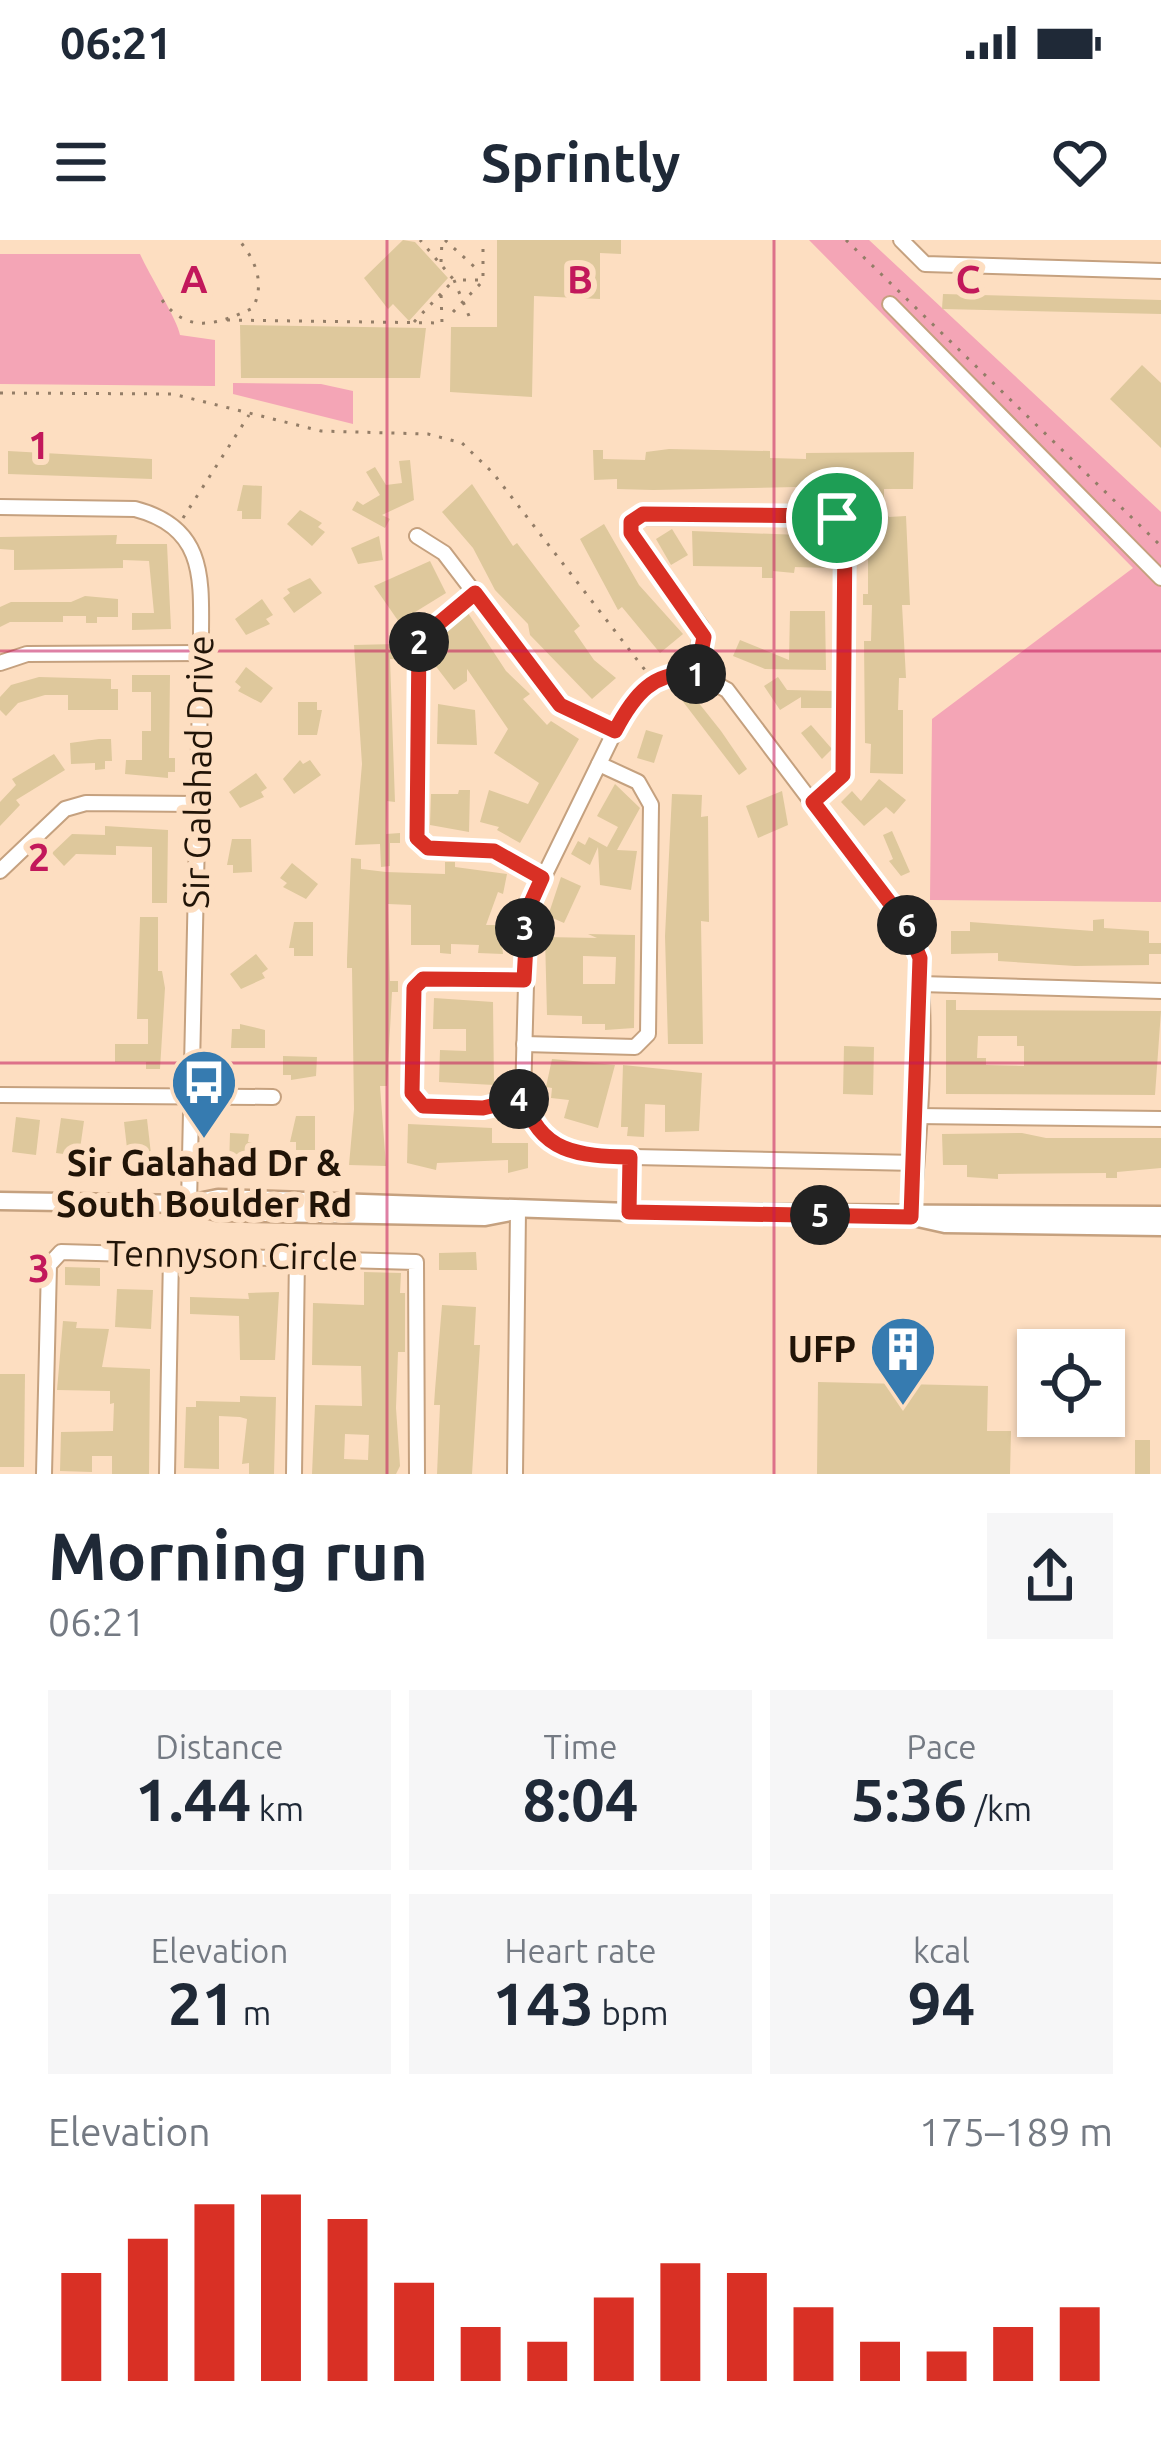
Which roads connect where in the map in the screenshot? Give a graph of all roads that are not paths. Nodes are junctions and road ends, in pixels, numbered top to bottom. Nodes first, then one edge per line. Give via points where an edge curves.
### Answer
1 (901, 240) edge
2 (1161, 271) edge
3 (890, 304) dead end
4 (0, 507) edge
5 (417, 536) dead end
6 (1161, 578) edge
7 (475, 593) junction
8 (201, 653) junction
9 (0, 663) edge
10 (697, 674) junction
11 (615, 731) junction
12 (599, 764) junction
13 (813, 802) junction
14 (196, 804) junction
15 (0, 871) edge
16 (542, 878) junction
17 (524, 980) junction
18 (920, 984) junction
19 (1161, 991) edge
20 (524, 1044) junction
21 (0, 1095) edge
22 (190, 1096) junction
23 (273, 1097) dead end
24 (524, 1098) junction
25 (917, 1116) junction
26 (1161, 1119) edge
27 (630, 1157) junction
28 (916, 1163) junction
29 (0, 1201) edge
30 (189, 1204) junction
31 (518, 1210) junction
32 (629, 1212) junction
33 (1161, 1215) edge
34 (911, 1217) junction
35 (1161, 1227) edge
36 (171, 1255) junction
37 (297, 1256) junction
38 (44, 1474) edge
39 (167, 1474) edge
40 (294, 1474) edge
41 (417, 1474) edge
42 (515, 1474) edge

1 - 2 street via 925,264
3 - 6 street
4 - 8 street, Sir Galahad Drive via 135,509 176,527 198,562
5 - 7 street via 444,553
7 - 11 street via 560,705
7 - 16 street via 419,640 417,838 428,848 494,851
8 - 9 street via 27,654
8 - 14 street, Sir Galahad Drive
10 - 11 street via 655,680
10 - 13 street via 727,690
10 - 13 street via 700,627 631,533 636,517 837,518 848,536 843,775
11 - 12 street
12 - 16 street
12 - 20 street via 638,782 651,805 648,1034 635,1047
13 - 18 street via 913,936
14 - 15 street via 65,809
14 - 22 street, Sir Galahad Drive
16 - 17 street via 528,909
17 - 20 street
17 - 24 street via 419,981 412,1093 423,1106 464,1109
18 - 19 street
18 - 25 street
20 - 24 street
21 - 22 street
22 - 23 street
22 - 30 street, Sir Galahad Drive
24 - 27 street via 552,1145
25 - 26 street
25 - 28 street
27 - 28 street
27 - 32 street
28 - 34 street
29 - 30 main road
30 - 31 main road via 240,1198
31 - 32 main road
31 - 42 street
32 - 34 main road
33 - 34 main road via 937,1210
34 - 35 main road
36 - 37 street, Tennyson Circle
36 - 38 street, Tennyson Circle via 54,1256
36 - 39 street
37 - 40 street
37 - 41 street, Tennyson Circle via 410,1258 419,1267

